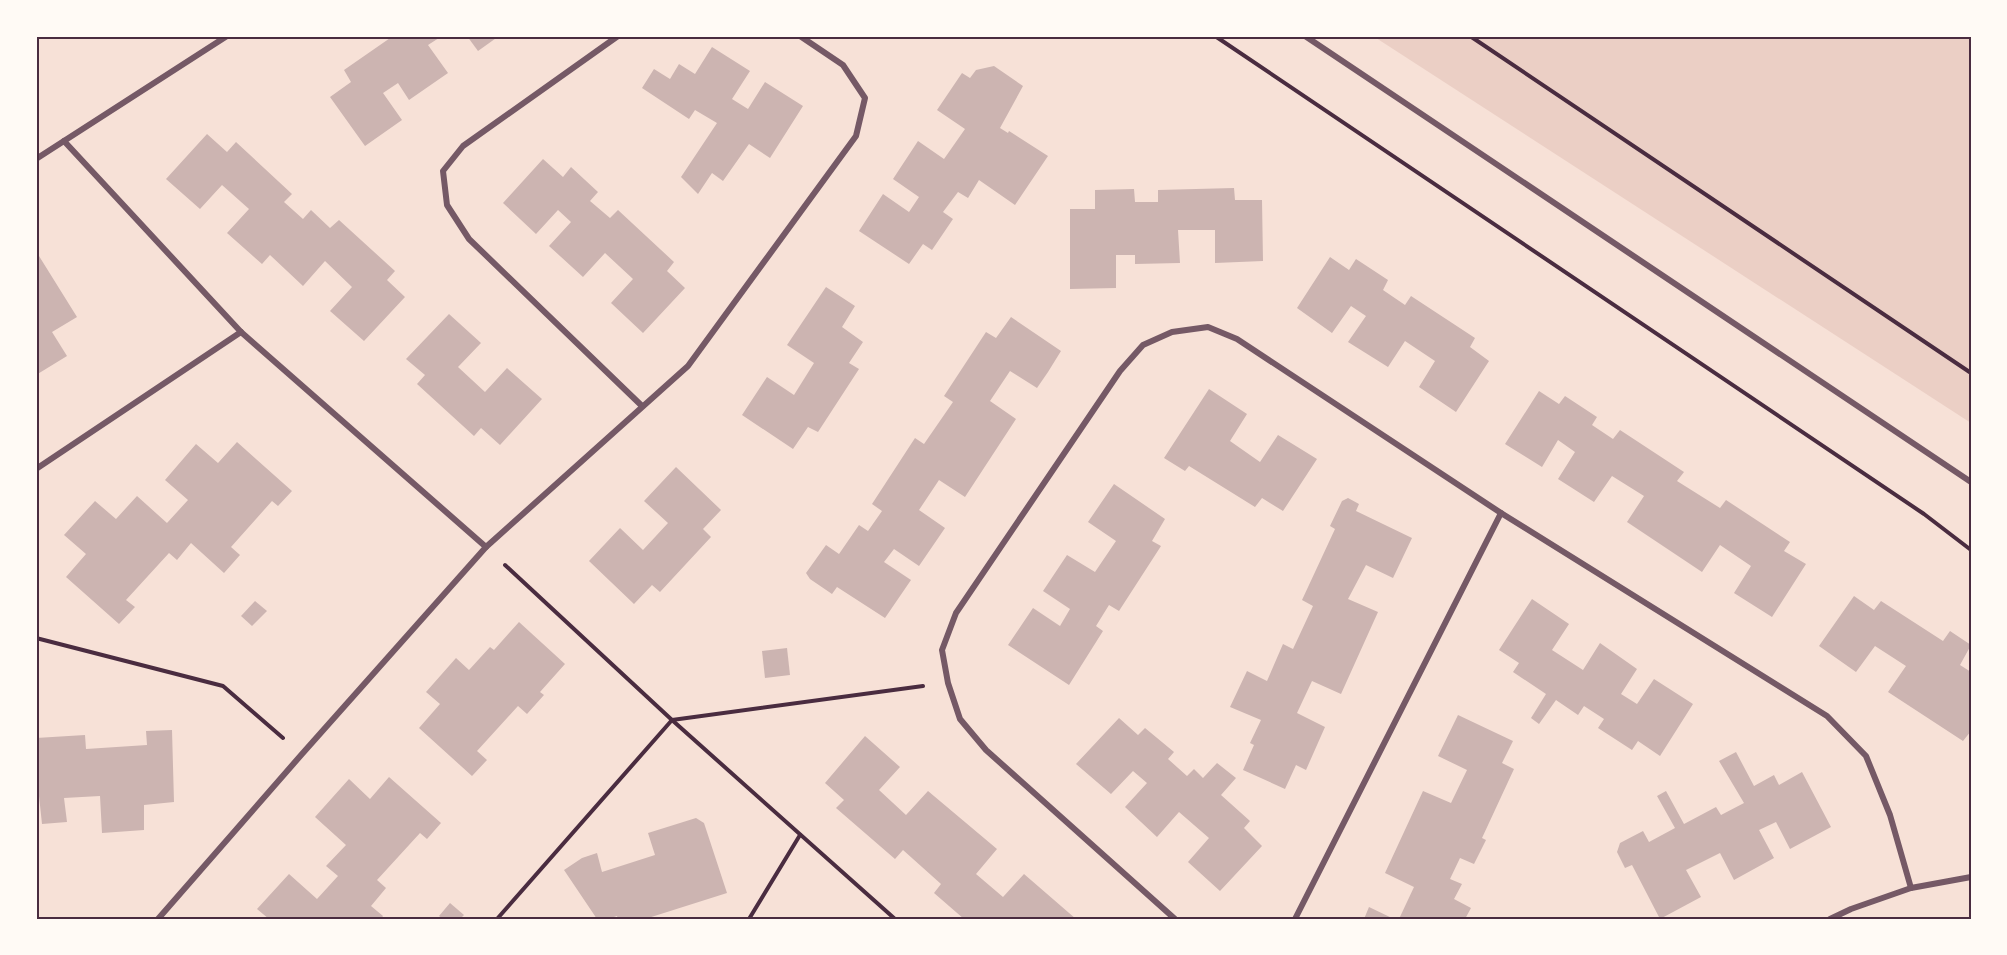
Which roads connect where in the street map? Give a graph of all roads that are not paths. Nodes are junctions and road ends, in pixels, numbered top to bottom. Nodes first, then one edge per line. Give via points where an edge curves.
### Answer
1 (227, 36) edge
2 (618, 36) edge
3 (800, 36) edge
4 (1305, 36) edge
5 (64, 141) junction
6 (36, 159) edge
7 (242, 332) junction
8 (642, 406) junction
9 (36, 469) edge
10 (1971, 482) edge
11 (1501, 513) junction
12 (486, 547) junction
13 (1971, 877) edge
14 (1911, 888) junction
15 (158, 919) edge
16 (1175, 919) edge
17 (1295, 919) edge
18 (1830, 919) edge

1 - 5 street
2 - 8 street via 463,146 443,171 447,205 469,239
3 - 8 street via 843,65 865,98 856,136 688,366
4 - 10 street
5 - 6 street
5 - 7 street
7 - 9 street
7 - 12 street
8 - 12 street
11 - 14 street via 1827,716 1866,756 1890,815
11 - 16 street via 1237,339 1208,327 1172,332 1143,345 1120,371 956,613 942,650 960,719 986,750
11 - 17 street
12 - 15 street
13 - 14 street
14 - 18 street

